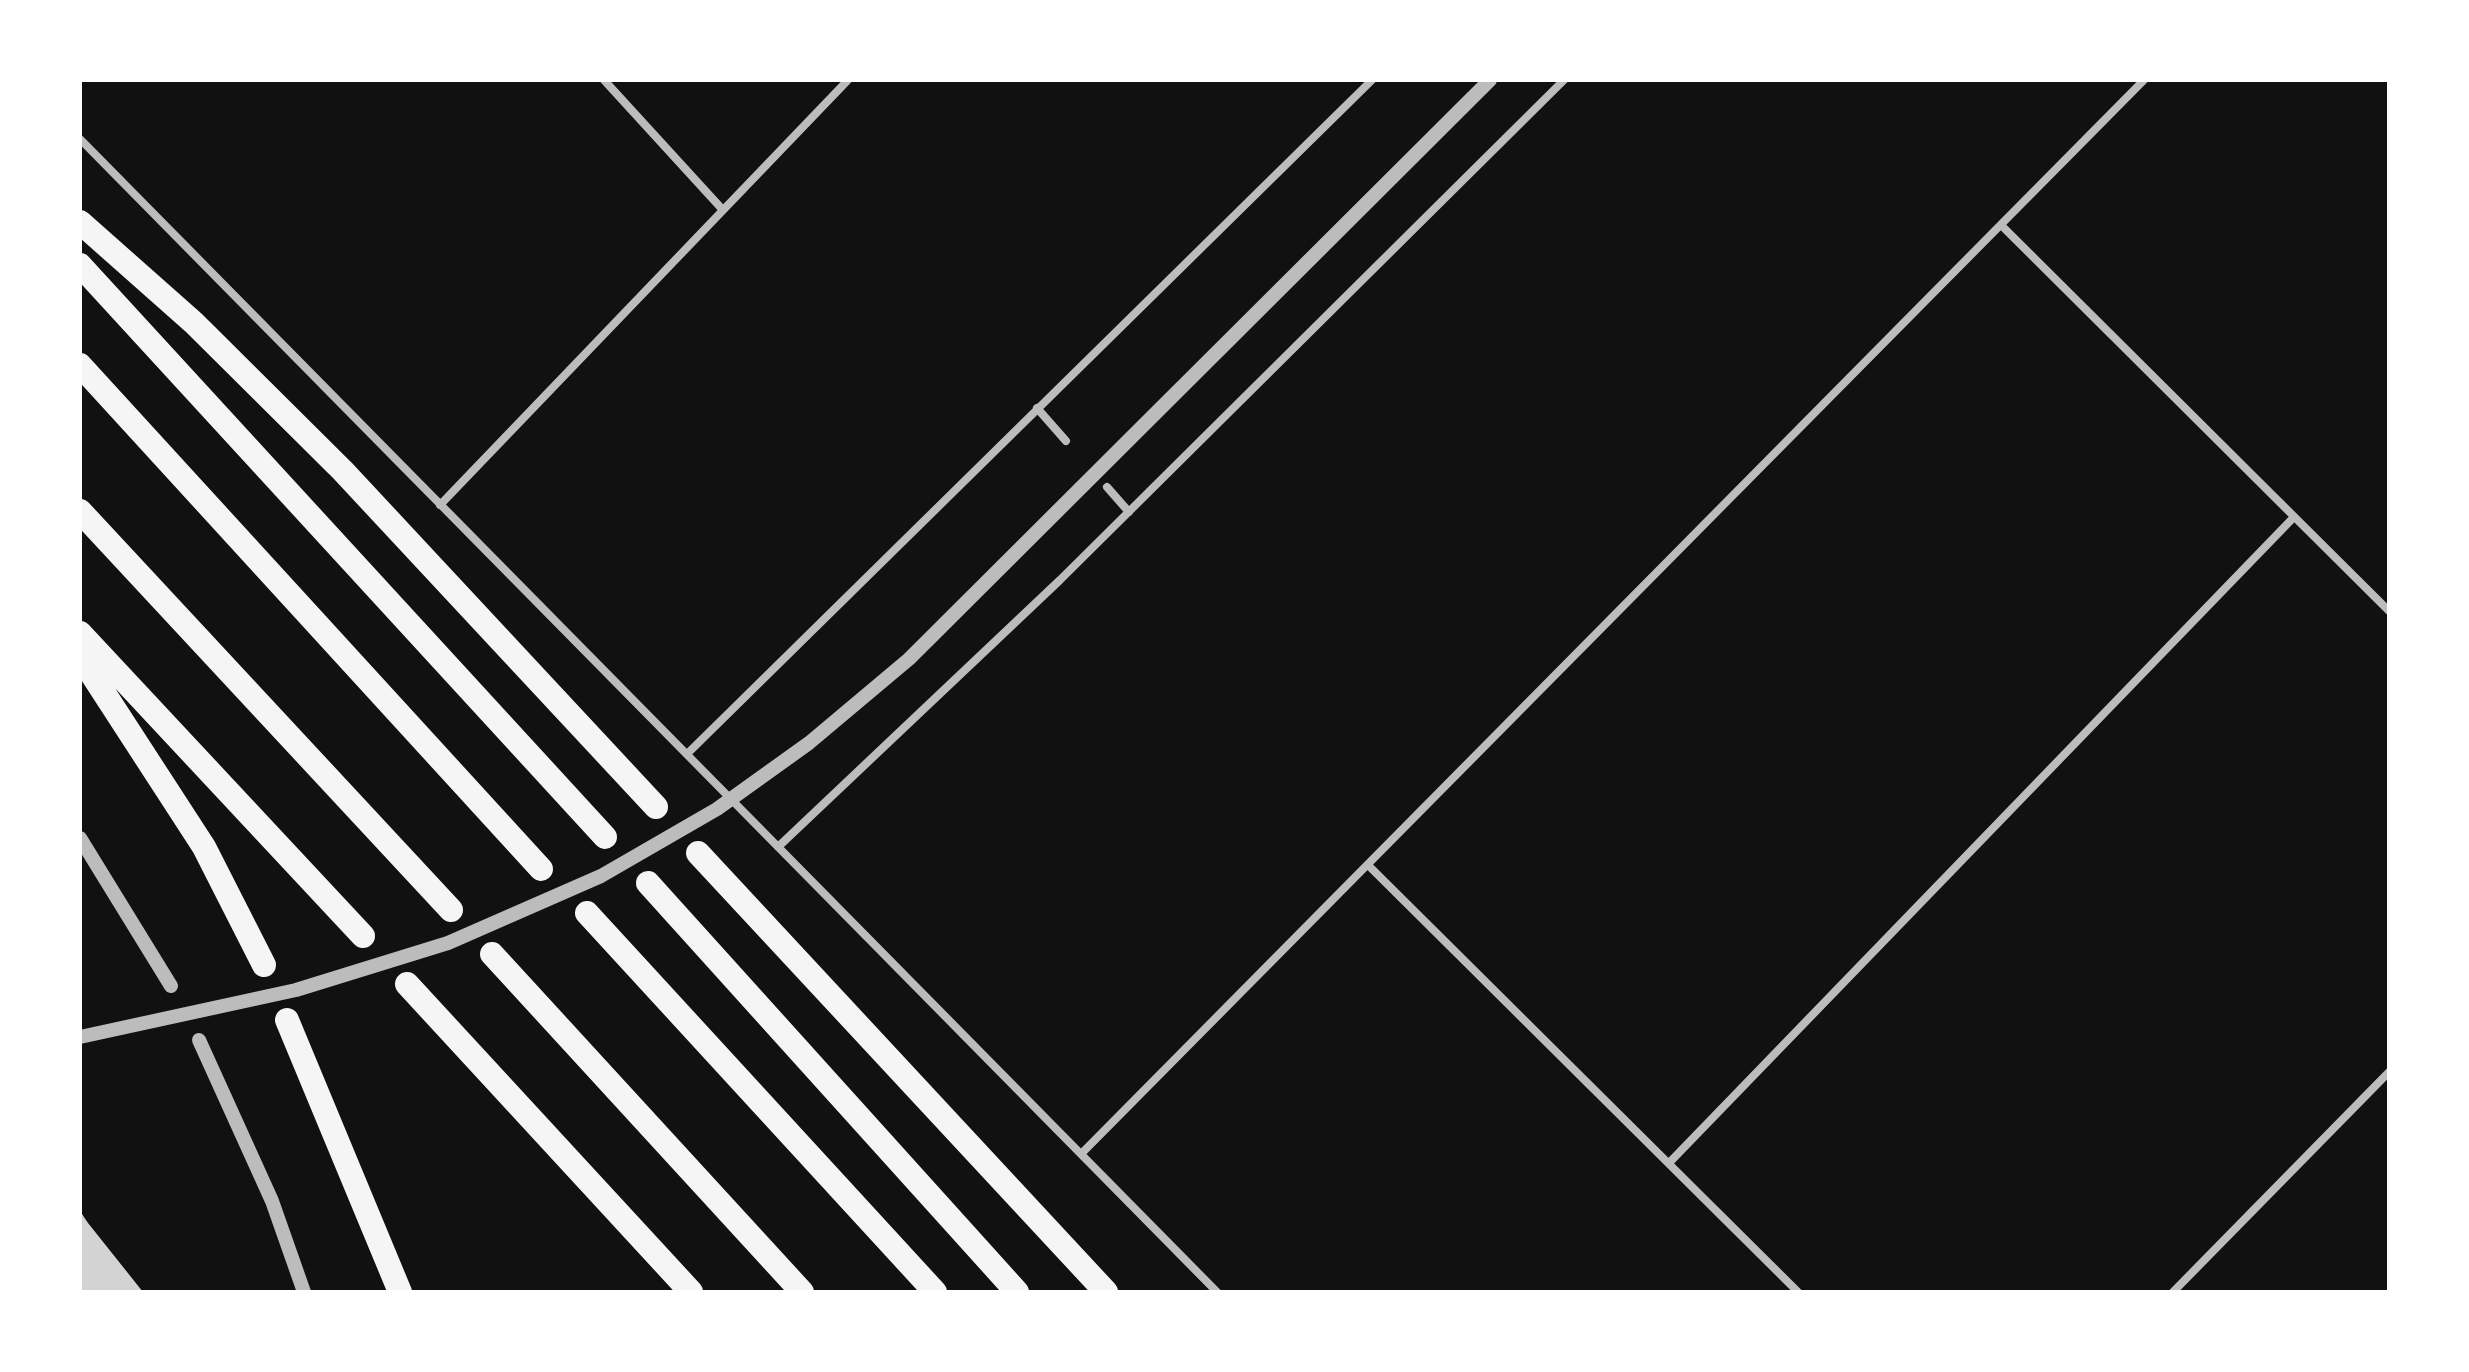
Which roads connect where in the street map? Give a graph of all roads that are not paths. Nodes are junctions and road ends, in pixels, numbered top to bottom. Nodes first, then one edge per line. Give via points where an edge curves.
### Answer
1 (604, 80) edge
2 (848, 80) edge
3 (1372, 80) edge
4 (1490, 80) edge
5 (1564, 80) edge
6 (2144, 80) edge
7 (80, 139) edge
8 (722, 209) junction
9 (80, 222) edge
10 (2001, 225) junction
11 (80, 265) edge
12 (80, 365) edge
13 (1037, 408) junction
14 (1066, 441) dead end
15 (1107, 487) dead end
16 (440, 505) junction
17 (80, 511) edge
18 (1129, 512) junction
19 (2294, 517) junction
20 (2389, 611) edge
21 (80, 633) edge
22 (80, 656) edge
23 (687, 754) junction
24 (656, 807) dead end
25 (605, 837) dead end
26 (80, 838) edge
27 (778, 847) junction
28 (698, 853) dead end
29 (1368, 865) junction
30 (541, 869) dead end
31 (648, 883) dead end
32 (451, 910) dead end
33 (587, 913) dead end
34 (363, 936) dead end
35 (492, 954) dead end
36 (264, 965) dead end
37 (407, 984) dead end
38 (171, 986) dead end
39 (287, 1020) dead end
40 (80, 1037) edge
41 (199, 1040) dead end
42 (2389, 1072) edge
43 (1081, 1154) junction
44 (1669, 1163) junction
45 (304, 1292) edge
46 (400, 1292) edge
47 (691, 1292) edge
48 (802, 1292) edge
49 (935, 1292) edge
50 (1017, 1292) edge
51 (1106, 1292) edge
52 (1217, 1292) edge
53 (1798, 1292) edge
54 (2173, 1292) edge

1 - 8 street
2 - 8 street
3 - 13 street
4 - 40 street via 909,659 809,743 717,809 601,876 448,943 296,990
5 - 18 street
6 - 10 street
7 - 16 street
8 - 16 street
9 - 24 highway via 194,323 343,471
10 - 19 street
10 - 29 street
11 - 25 highway
12 - 30 highway
13 - 14 street
13 - 23 street
15 - 18 street
16 - 23 street
17 - 32 highway
18 - 27 street
19 - 20 street
19 - 44 street
21 - 34 highway
22 - 36 highway via 204,847
23 - 27 street
26 - 38 street
27 - 43 street
28 - 51 highway
29 - 43 street
29 - 44 street
31 - 50 highway
33 - 49 highway
35 - 48 highway
37 - 47 highway
39 - 46 highway
41 - 45 street via 272,1201
42 - 54 street
43 - 52 street
44 - 53 street

